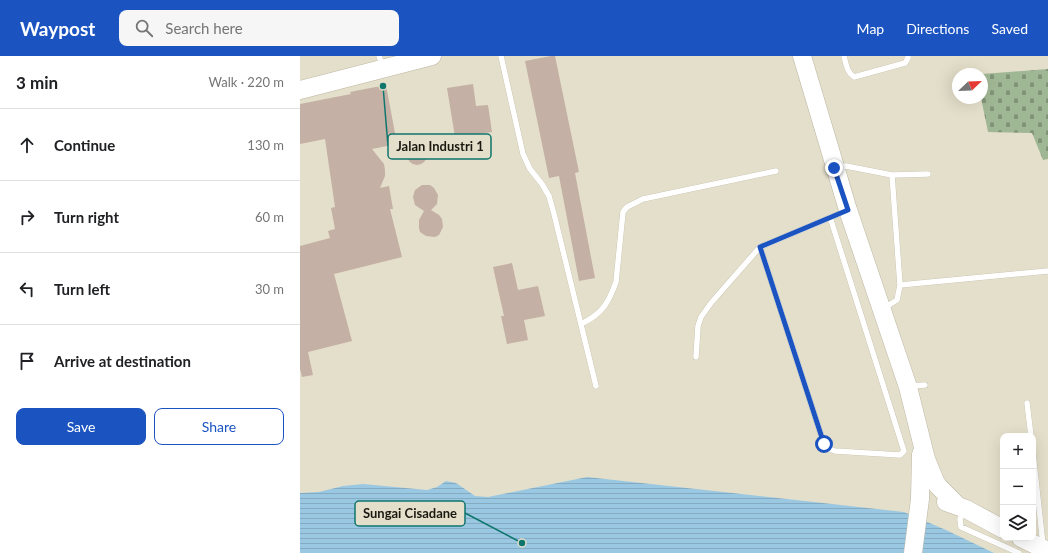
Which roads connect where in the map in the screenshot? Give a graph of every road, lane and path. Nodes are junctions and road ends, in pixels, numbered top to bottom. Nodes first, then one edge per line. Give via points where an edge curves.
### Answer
1 (432, 56) edge
2 (501, 56) edge
3 (802, 56) edge
4 (844, 56) edge
5 (908, 56) edge
6 (382, 62) edge
7 (300, 90) edge
8 (834, 168) junction
9 (776, 171) dead end
10 (928, 174) dead end
11 (892, 175) junction
12 (848, 210) junction
13 (830, 217) junction
14 (760, 247) junction
15 (1048, 271) edge
16 (900, 285) junction
17 (882, 310) junction
18 (581, 324) junction
19 (696, 357) dead end
20 (596, 386) dead end
21 (1027, 403) dead end
22 (1031, 433) edge
23 (921, 437) junction
24 (1035, 469) edge
25 (919, 502) junction
26 (962, 507) junction
27 (1000, 527) edge
28 (1027, 541) edge
29 (1046, 550) edge
30 (913, 553) edge
31 (1019, 553) edge

1 - 6 main road
2 - 18 lane via 523,154 549,196
3 - 8 main road
4 - 5 lane via 848,71 854,77 905,63
6 - 7 main road
8 - 11 lane via 846,166
8 - 12 main road
9 - 18 lane via 643,199 627,206 623,212 616,282 612,293 602,311
10 - 11 lane
11 - 16 lane
12 - 13 lane
12 - 17 main road
13 - 14 lane
13 - 14 lane via 904,451 900,455 835,451 824,444
14 - 19 lane via 701,317
15 - 16 lane
16 - 17 lane via 897,300
17 - 23 main road via 916,386
18 - 20 lane
21 - 22 lane
23 - 25 main road
23 - 26 main road via 935,481 941,490
24 - 29 lane
25 - 26 main road via 933,498
25 - 30 main road
26 - 27 main road
26 - 31 lane via 961,527
28 - 29 main road

